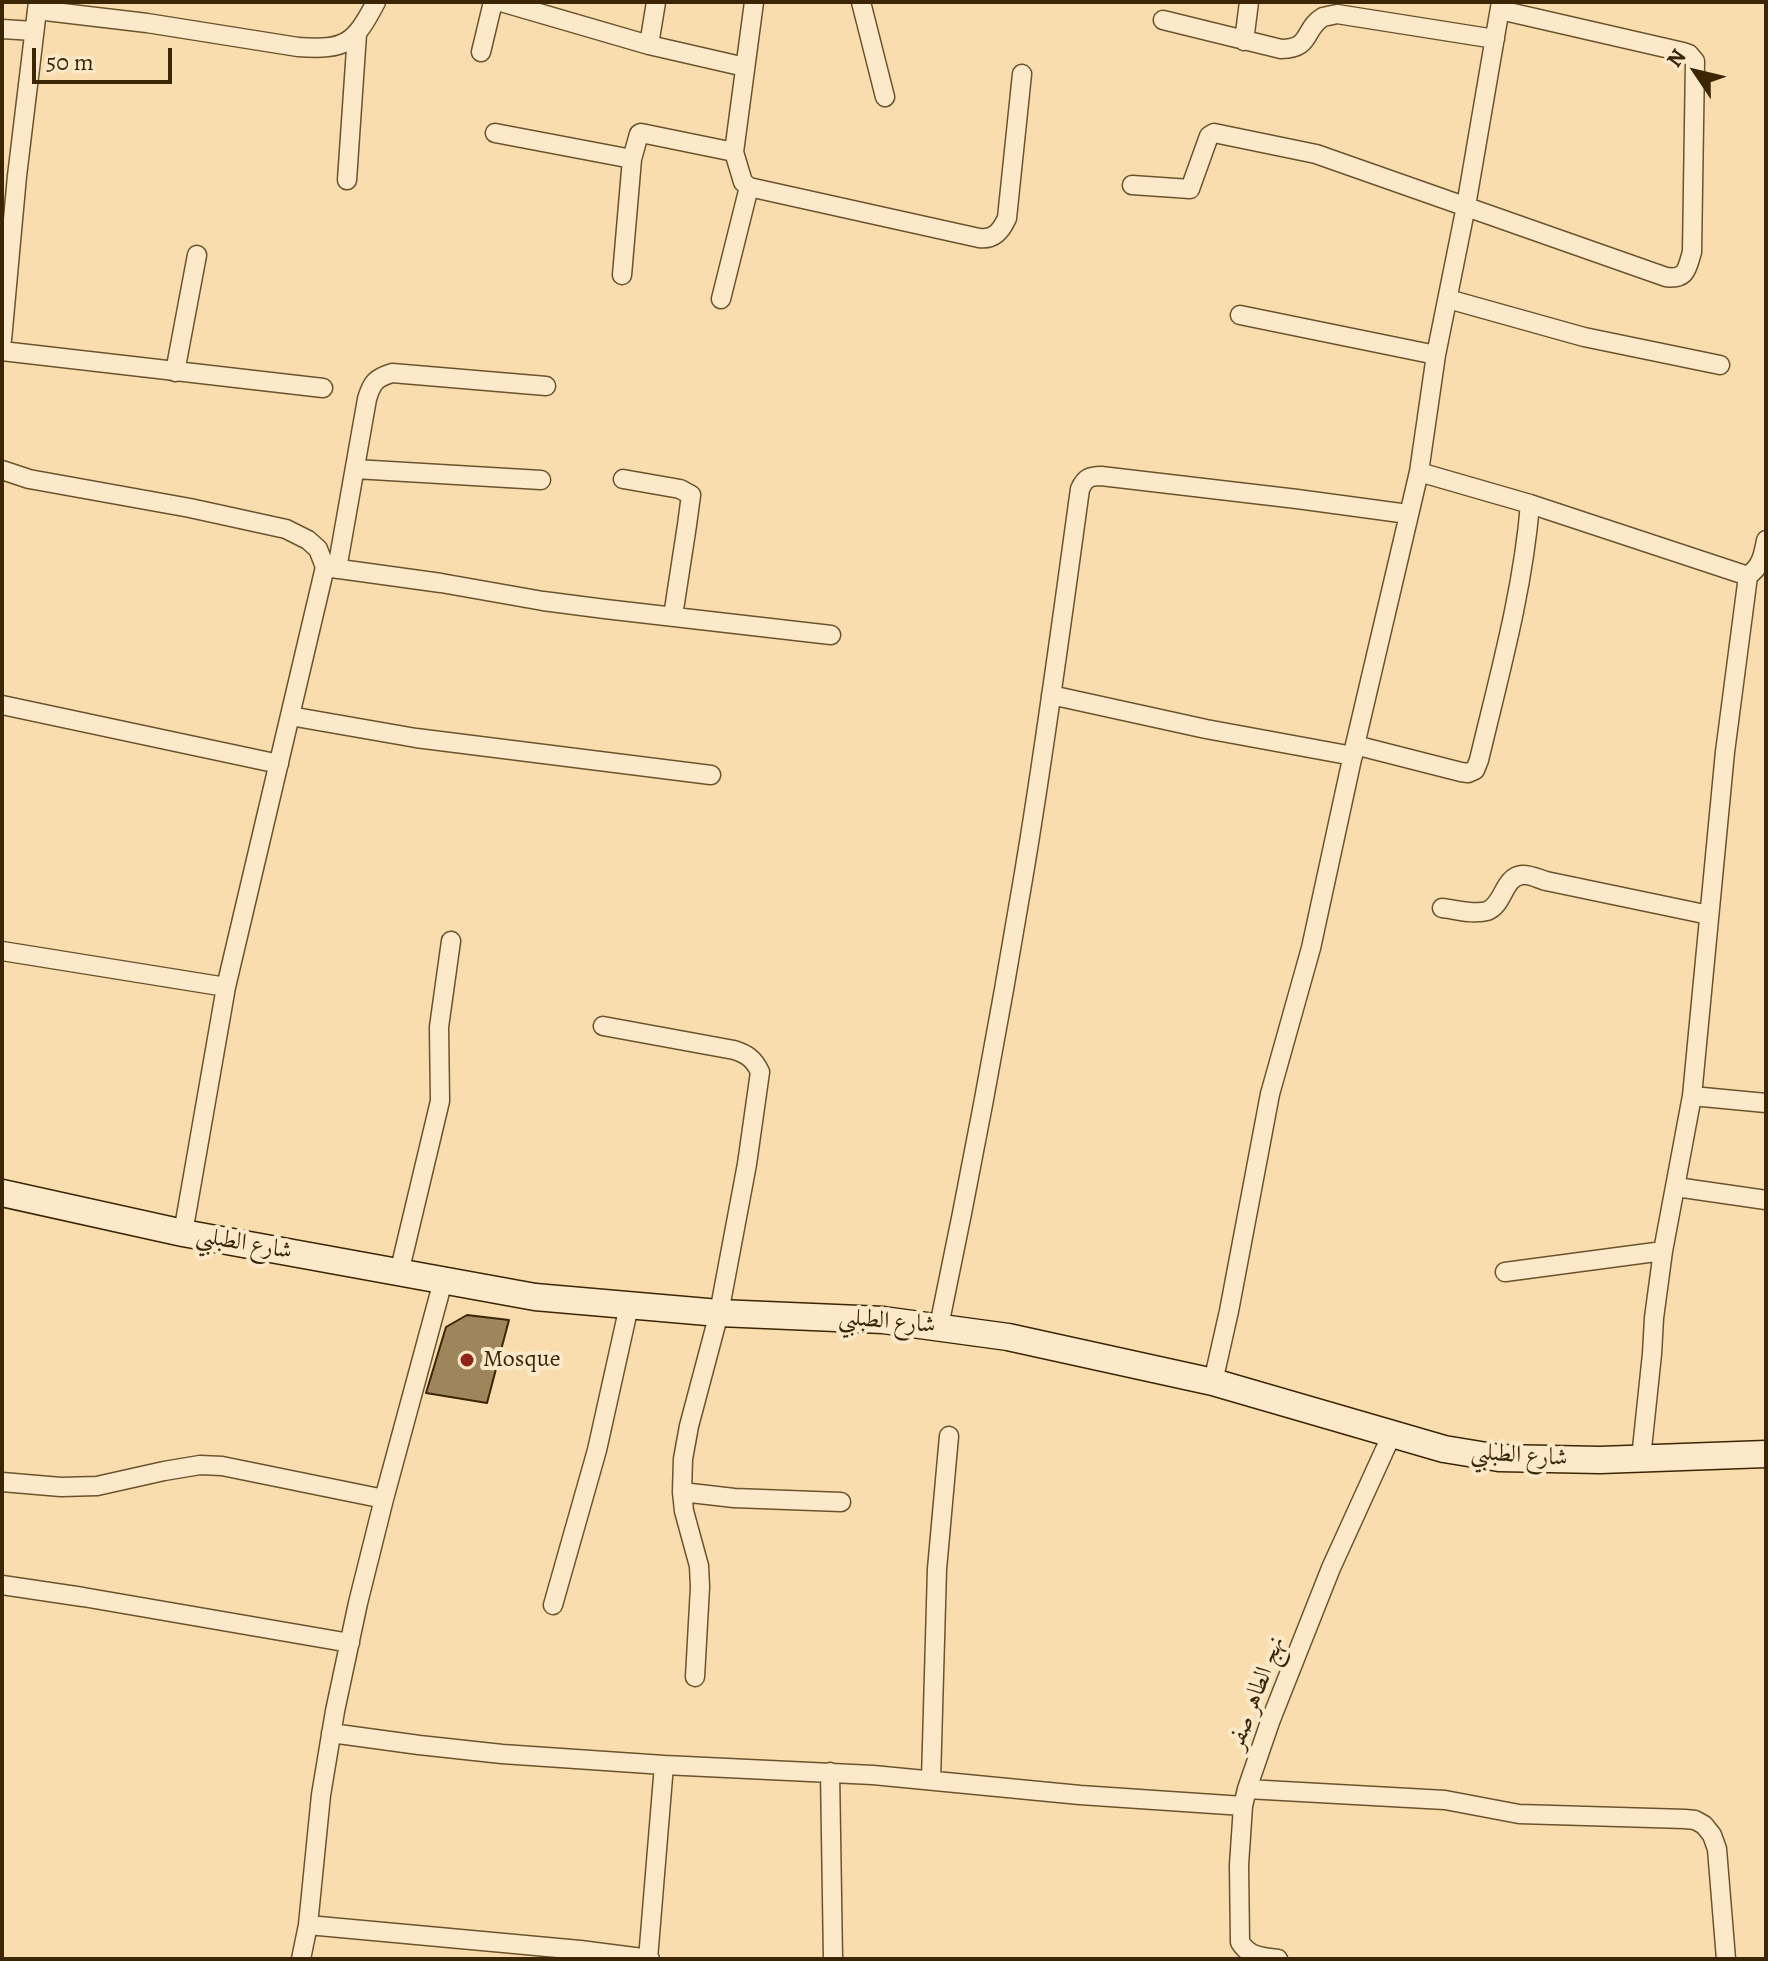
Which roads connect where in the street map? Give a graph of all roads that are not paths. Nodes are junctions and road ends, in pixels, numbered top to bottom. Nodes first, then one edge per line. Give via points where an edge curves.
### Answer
1 (376, 2) edge
2 (493, 2) edge
3 (501, 2) edge
4 (656, 2) edge
5 (754, 2) edge
6 (861, 2) edge
7 (1249, 2) edge
8 (37, 6) edge
9 (1500, 6) edge
10 (1163, 20) dead end
11 (2, 29) edge
12 (34, 31) junction
13 (357, 34) junction
14 (1495, 39) junction
15 (1244, 41) junction
16 (649, 45) junction
17 (481, 52) dead end
18 (745, 67) junction
19 (1022, 74) dead end
20 (885, 97) dead end
21 (495, 133) dead end
22 (734, 152) junction
23 (632, 159) junction
24 (10, 175) edge
25 (347, 180) dead end
26 (1132, 185) dead end
27 (749, 187) junction
28 (1466, 206) junction
29 (197, 255) dead end
30 (622, 275) dead end
31 (721, 299) dead end
32 (1448, 299) junction
33 (1240, 315) dead end
34 (2, 340) edge
35 (2, 351) edge
36 (1436, 355) junction
37 (1720, 365) dead end
38 (175, 372) junction
39 (546, 386) dead end
40 (323, 388) dead end
41 (355, 469) junction
42 (2, 470) edge
43 (1419, 472) junction
44 (623, 479) dead end
45 (541, 480) dead end
46 (1530, 504) junction
47 (1408, 514) junction
48 (1766, 540) edge
49 (331, 568) junction
50 (1748, 576) junction
51 (673, 616) junction
52 (831, 635) dead end
53 (1051, 695) junction
54 (2, 705) edge
55 (290, 716) junction
56 (1354, 750) junction
57 (279, 764) junction
58 (711, 775) dead end
59 (1442, 908) dead end
60 (1709, 915) junction
61 (451, 941) dead end
62 (2, 951) edge
63 (226, 987) junction
64 (603, 1026) dead end
65 (1692, 1096) junction
66 (1766, 1103) edge
67 (1676, 1187) junction
68 (2, 1193) edge
69 (1766, 1200) edge
70 (183, 1233) junction
71 (1663, 1251) junction
72 (1505, 1272) dead end
73 (399, 1273) junction
74 (443, 1281) junction
75 (629, 1306) junction
76 (719, 1313) junction
77 (939, 1326) junction
78 (1213, 1382) junction
79 (1392, 1434) junction
80 (949, 1436) dead end
81 (1766, 1454) edge
82 (1641, 1458) junction
83 (2, 1482) edge
84 (682, 1492) junction
85 (384, 1499) junction
86 (841, 1502) dead end
87 (2, 1585) edge
88 (553, 1605) dead end
89 (350, 1643) junction
90 (695, 1677) dead end
91 (331, 1733) junction
92 (664, 1765) junction
93 (830, 1772) junction
94 (931, 1780) junction
95 (1245, 1798) junction
96 (308, 1925) junction
97 (1239, 1954) edge
98 (301, 1959) edge
99 (649, 1959) edge
100 (833, 1959) edge
101 (1278, 1959) edge
102 (1726, 1959) edge

1 - 13 street
2 - 17 street
3 - 16 street
4 - 16 street
5 - 18 street
6 - 20 street
7 - 15 street
8 - 12 street
8 - 13 street via 309,48 339,46
9 - 14 street
9 - 28 street via 1693,57 1692,252 1682,275 1666,277
10 - 15 street
11 - 12 street
12 - 24 street
13 - 25 street
14 - 15 street via 1337,14 1324,17 1294,49
14 - 28 street
16 - 18 street
18 - 22 street
19 - 27 street via 1007,218 996,235 979,238
21 - 23 street
22 - 23 street via 641,133
22 - 27 street via 738,172
23 - 30 street
24 - 34 street
26 - 28 street via 1190,189 1214,133 1316,154
27 - 31 street
28 - 32 street
29 - 38 street
32 - 36 street
32 - 37 street via 1584,337
33 - 36 street
35 - 38 street
36 - 43 street
38 - 40 street
39 - 41 street via 392,373 379,377 367,399
41 - 45 street
41 - 49 street
42 - 49 street via 286,529 318,549
43 - 46 street
43 - 47 street
44 - 51 street via 691,495
46 - 50 street
46 - 56 street via 1511,629 1475,770 1461,772
47 - 53 street via 1091,476 1080,489
47 - 56 street
48 - 50 street via 1762,560
49 - 51 street
49 - 55 street
50 - 60 street
51 - 52 street
53 - 56 street via 1206,729
53 - 77 street via 973,1162
54 - 57 street
55 - 57 street
55 - 58 street via 416,738
56 - 78 street via 1311,948 1270,1094
57 - 63 street
59 - 60 street via 1488,911 1523,874
60 - 65 street
61 - 73 street via 439,1027 440,1101
62 - 63 street
63 - 70 street
64 - 76 street via 734,1050 755,1061 760,1072
65 - 66 street
65 - 67 street
67 - 69 street
67 - 71 street
68 - 70 street, شارع الطبلبي
70 - 73 street, شارع الطبلبي
71 - 72 street
71 - 82 street
73 - 74 street, شارع الطبلبي
74 - 75 street, شارع الطبلبي
74 - 85 street
75 - 76 street, شارع الطبلبي
75 - 88 street via 597,1450
76 - 77 street, شارع الطبلبي
76 - 84 street via 689,1426
77 - 78 street, شارع الطبلبي
78 - 79 street, شارع الطبلبي
79 - 82 street, شارع الطبلبي via 1499,1458
79 - 95 street, نهج الطاهر صفر via 1331,1568
80 - 94 street via 937,1569
81 - 82 street, شارع الطبلبي
83 - 85 street via 97,1486 200,1465
84 - 86 street
84 - 90 street via 699,1566
85 - 89 street
87 - 89 street
89 - 91 street
91 - 92 street via 502,1754
91 - 96 street
92 - 93 street
92 - 99 street
93 - 94 street
93 - 100 street
94 - 95 street via 1080,1795
95 - 97 street, نهج الطاهر صفر
95 - 102 street via 1445,1800 1527,1815 1695,1820 1712,1835 1717,1849
96 - 98 street
96 - 99 street
97 - 101 street, نهج الطاهر صفر

